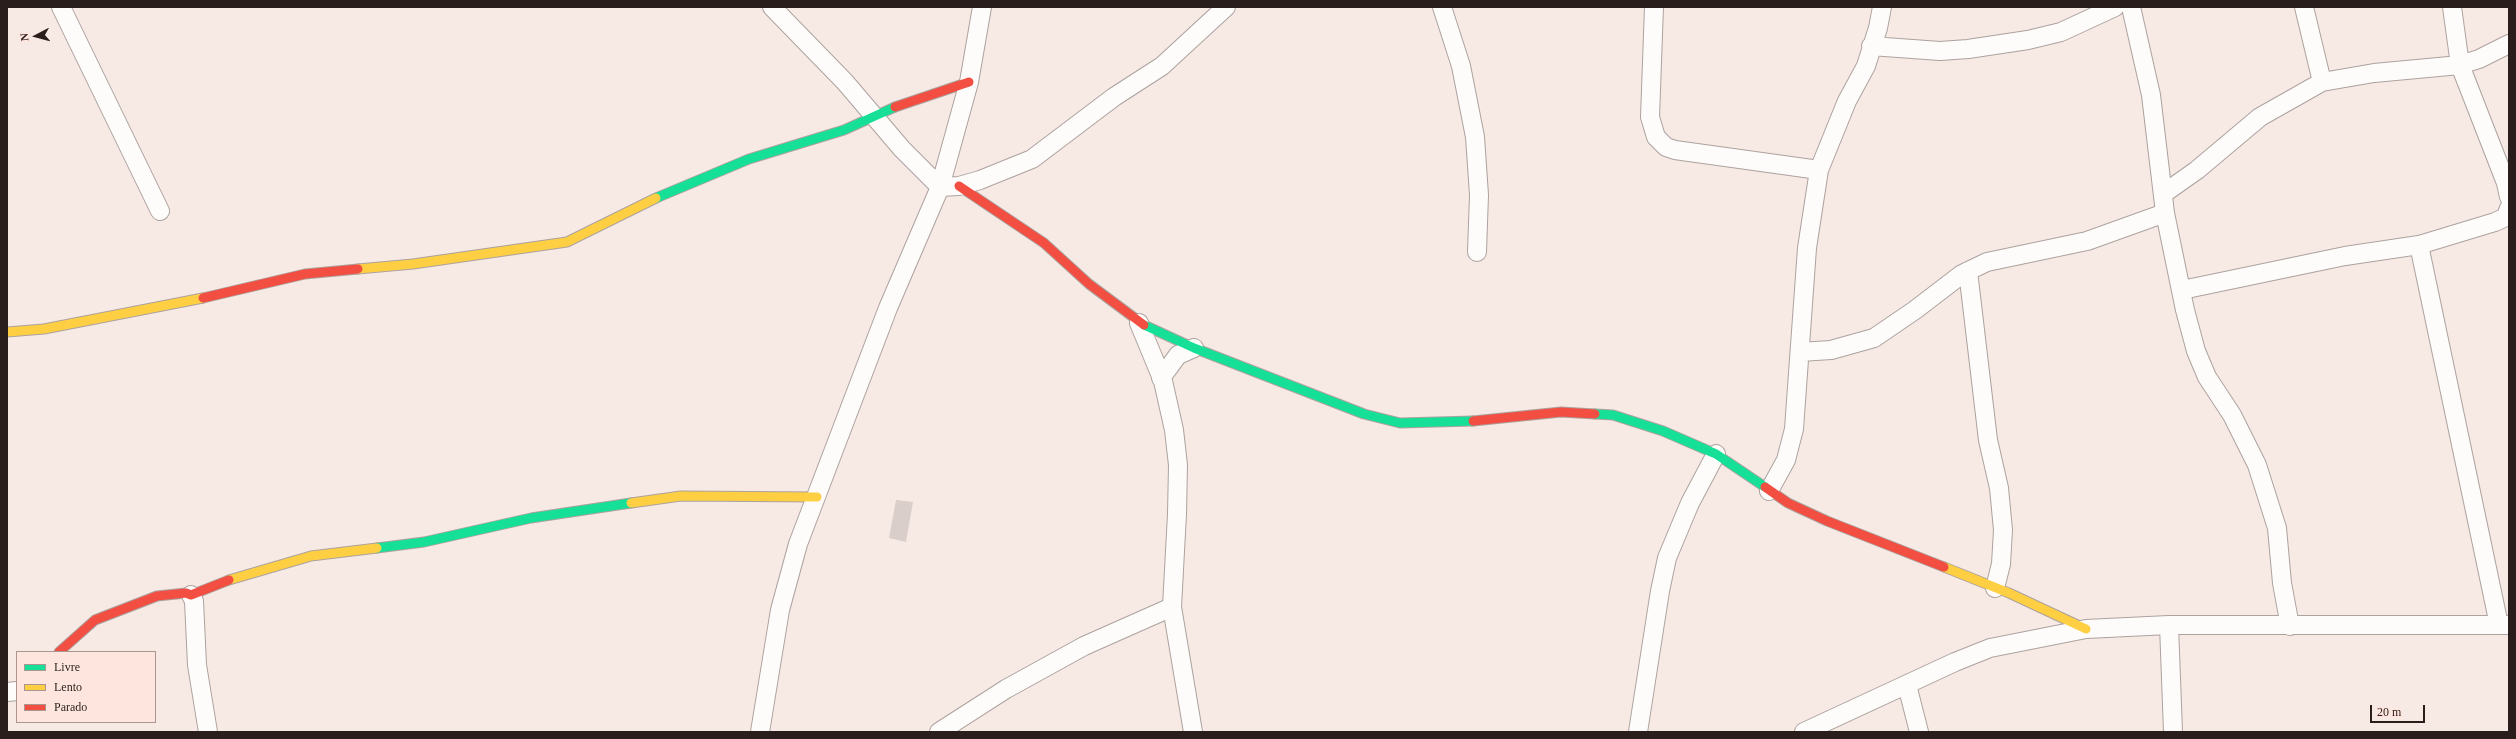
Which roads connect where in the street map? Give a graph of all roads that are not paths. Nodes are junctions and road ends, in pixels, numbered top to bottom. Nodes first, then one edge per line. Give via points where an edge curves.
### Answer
1 (61, 7) edge
2 (772, 7) edge
3 (982, 7) edge
4 (1226, 7) edge
5 (1442, 7) edge
6 (1654, 7) edge
7 (1882, 7) edge
8 (2115, 7) edge
9 (2131, 7) edge
10 (2304, 7) edge
11 (2452, 7) edge
12 (2509, 44) edge
13 (1871, 46) junction
14 (2460, 65) junction
15 (969, 82) junction
16 (2322, 82) junction
17 (876, 116) junction
18 (1819, 170) junction
19 (960, 186) junction
20 (940, 187) junction
21 (2163, 194) junction
22 (2509, 197) edge
23 (2509, 208) edge
24 (160, 210) dead end
25 (2164, 213) junction
26 (2418, 245) junction
27 (1477, 252) dead end
28 (1968, 271) junction
29 (2182, 290) junction
30 (1139, 323) junction
31 (7, 332) edge
32 (1194, 348) junction
33 (1800, 352) junction
34 (1161, 378) junction
35 (1716, 454) junction
36 (1769, 491) junction
37 (816, 498) junction
38 (1995, 588) junction
39 (191, 595) junction
40 (1172, 607) junction
41 (2168, 625) junction
42 (2504, 625) edge
43 (2290, 626) junction
44 (2086, 629) junction
45 (60, 651) edge
46 (1907, 685) junction
47 (208, 732) edge
48 (760, 732) edge
49 (939, 732) edge
50 (1193, 732) edge
51 (1638, 732) edge
52 (1804, 732) edge
53 (1919, 732) edge
54 (2173, 732) edge

1 - 24 street
2 - 17 street
3 - 15 street
4 - 19 street via 1162,66 1114,97 1032,159
5 - 27 street via 1461,66 1475,138 1479,194
6 - 18 street via 1650,117 1656,137 1666,147
7 - 13 street
8 - 13 street via 2066,30 2028,40 1940,51
9 - 21 street via 2151,95
10 - 16 street
11 - 14 street
12 - 14 street
13 - 18 street via 1866,66 1847,101
14 - 16 street via 2374,73
14 - 22 street via 2506,183
15 - 17 street via 901,104
15 - 20 street
16 - 21 street via 2260,117 2197,170
17 - 20 street via 902,149
17 - 31 street via 844,130 749,159 675,188 567,242 413,264 305,274 165,306 44,329
18 - 33 street via 1806,248
19 - 20 street
19 - 30 street via 1044,243 1089,284
20 - 37 street via 888,308
21 - 25 street
23 - 26 street via 2506,216 2494,222
25 - 28 street via 2087,241 1987,262
25 - 29 street
26 - 29 street via 2345,256
26 - 42 street
28 - 33 street via 1874,338 1831,350
28 - 38 street via 1988,440 1999,488 2002,523 2001,564
29 - 43 street via 2196,351 2207,377 2232,415 2257,465 2277,528 2282,583
30 - 32 street
30 - 34 street
32 - 34 street via 1178,355
32 - 35 street via 1364,414 1400,423 1456,423 1561,412 1613,415 1663,431
33 - 36 street via 1794,429 1786,460
34 - 40 street via 1174,430 1178,465 1178,514
35 - 36 street
35 - 51 street via 1690,503 1667,558
36 - 38 street via 1827,521
37 - 39 street via 680,496 612,504 531,518 424,542 311,556 244,574
37 - 48 street via 798,544 780,610
38 - 44 street
39 - 45 street via 186,593 157,596 95,620
39 - 47 street via 194,601 197,665
40 - 49 street via 1084,646 1006,689
40 - 50 street
41 - 43 street
41 - 44 street
41 - 54 street
42 - 43 street
44 - 46 street via 1990,648
46 - 52 street
46 - 53 street

